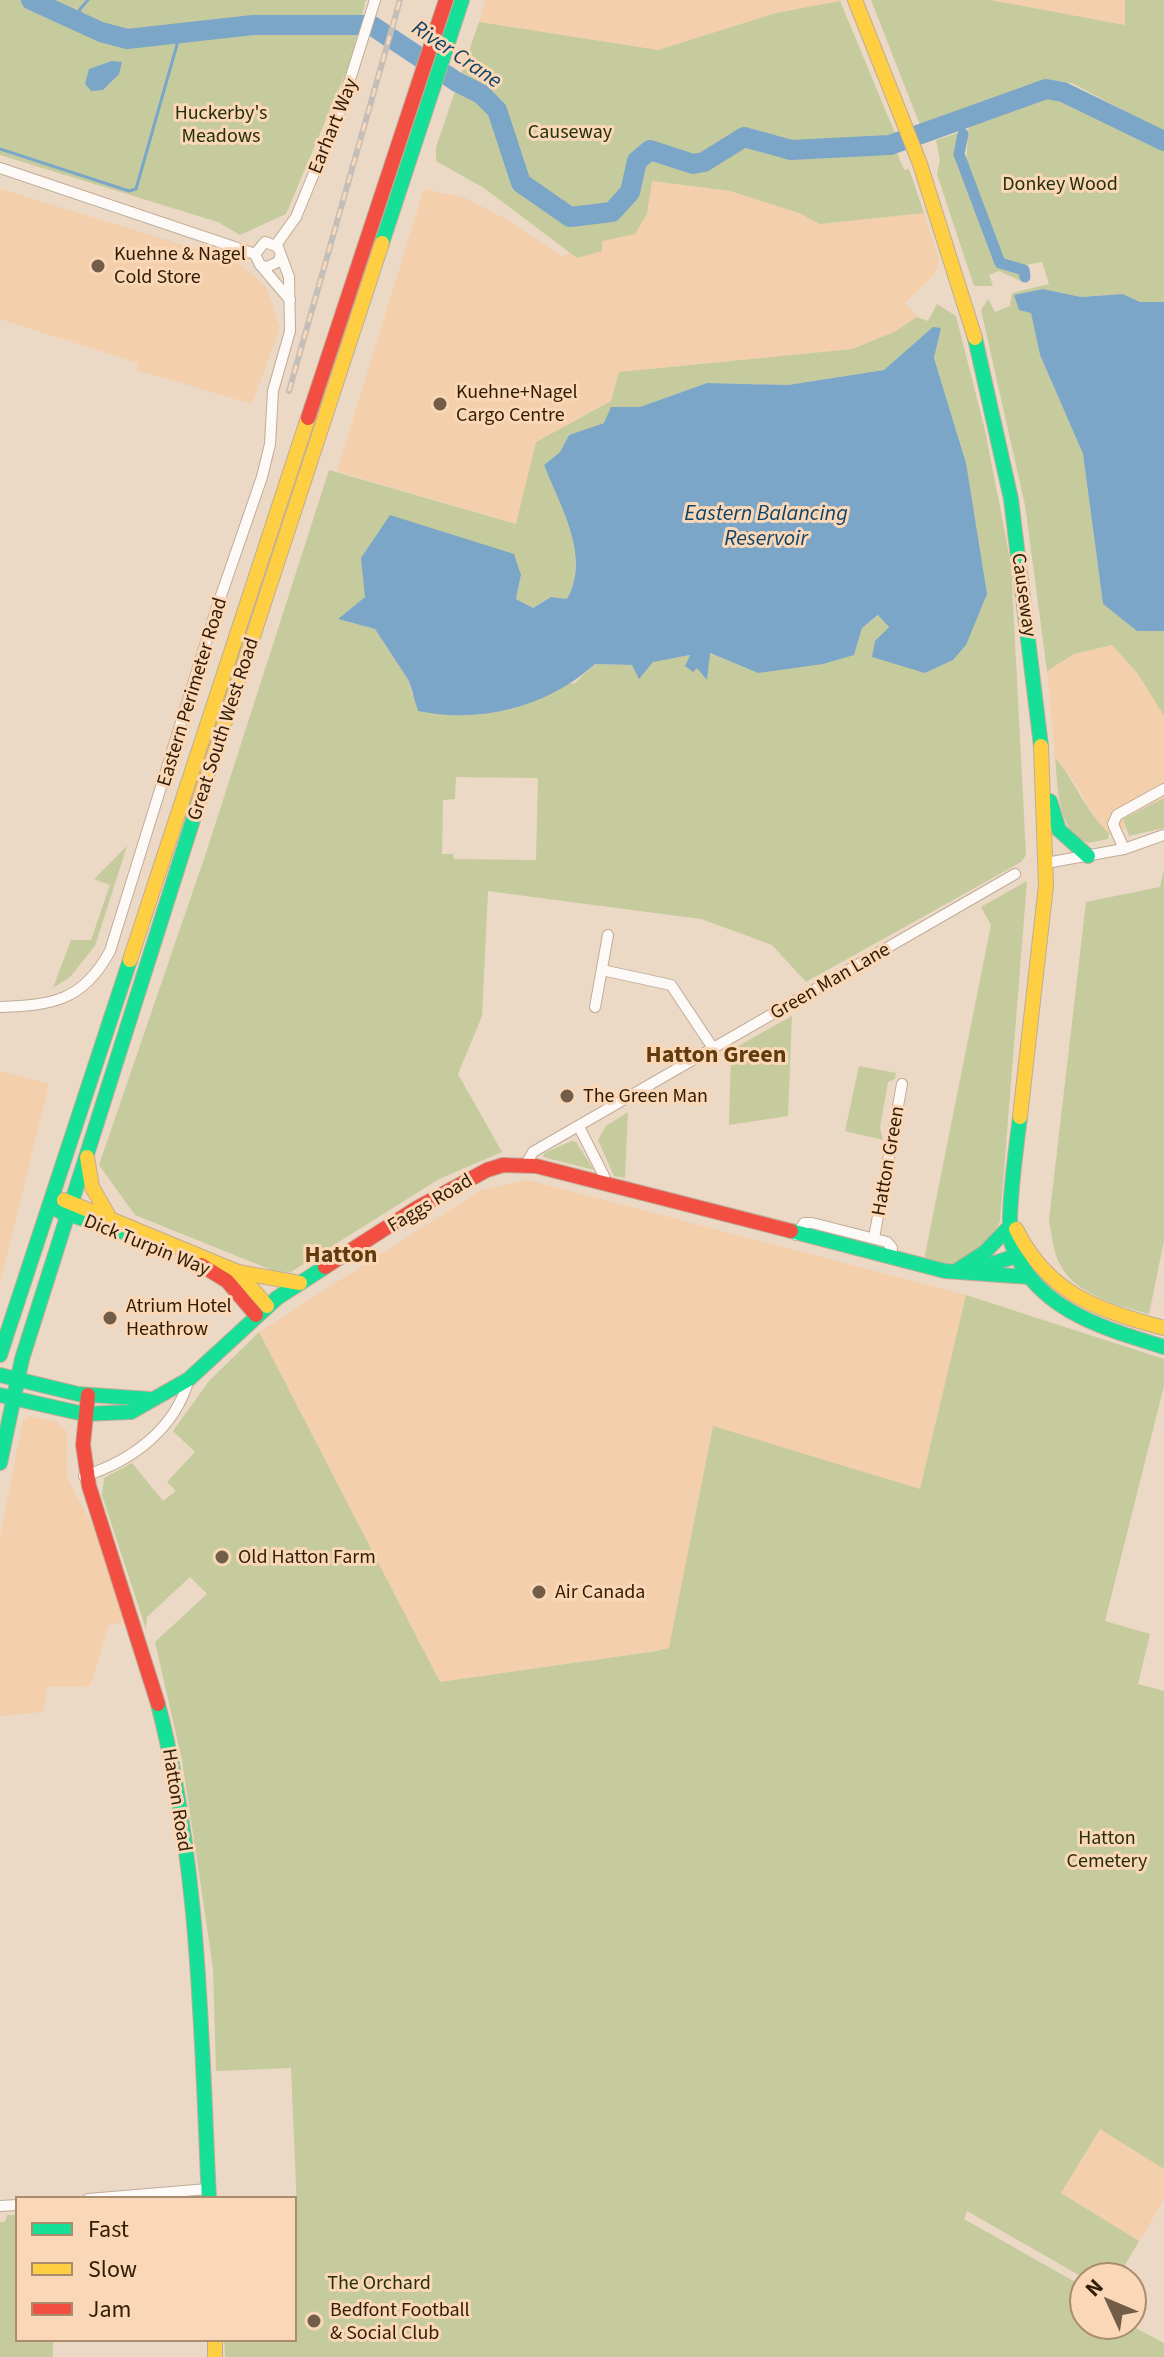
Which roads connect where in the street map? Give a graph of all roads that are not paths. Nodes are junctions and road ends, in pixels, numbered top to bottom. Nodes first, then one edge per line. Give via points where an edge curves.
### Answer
1 (446, 0) edge
2 (462, 0) edge
3 (855, 0) edge
4 (373, 5) edge
5 (438, 47) junction
6 (0, 168) edge
7 (278, 250) junction
8 (257, 259) junction
9 (291, 302) junction
10 (1045, 784) junction
11 (1164, 789) edge
12 (1164, 835) edge
13 (1124, 849) junction
14 (1088, 856) junction
15 (1046, 863) junction
16 (1015, 874) dead end
17 (608, 935) dead end
18 (602, 970) junction
19 (0, 1007) edge
20 (595, 1007) dead end
21 (713, 1048) junction
22 (902, 1084) dead end
23 (579, 1127) junction
24 (87, 1156) junction
25 (526, 1164) junction
26 (604, 1185) junction
27 (48, 1201) junction
28 (75, 1208) junction
29 (108, 1215) junction
30 (1010, 1219) junction
31 (796, 1235) junction
32 (874, 1238) junction
33 (1022, 1254) junction
34 (891, 1259) junction
35 (238, 1272) junction
36 (958, 1273) junction
37 (1029, 1277) junction
38 (300, 1283) junction
39 (262, 1311) junction
40 (1164, 1328) edge
41 (3, 1336) edge
42 (1164, 1347) edge
43 (0, 1355) edge
44 (0, 1375) edge
45 (189, 1379) junction
46 (23, 1381) junction
47 (88, 1395) junction
48 (6, 1397) edge
49 (157, 1398) junction
50 (84, 1414) junction
51 (0, 1463) edge
52 (84, 1476) junction
53 (208, 2194) edge
54 (136, 2197) edge

1 - 5 main road, Great South West Road
2 - 5 main road, Great South West Road
3 - 10 main road, Causeway via 922,168 965,299 993,410 1017,545
4 - 7 street, Earhart Way via 352,80
5 - 24 main road, Great South West Road via 434,85
5 - 27 main road, Great South West Road via 421,75
6 - 8 street
7 - 8 street via 261,244
7 - 8 street via 272,267
7 - 9 street, Eastern Perimeter Road via 289,277
8 - 9 street
9 - 19 street, Eastern Perimeter Road via 290,331 273,391 270,444 129,900 100,969 76,992 50,1004
10 - 14 main road via 1059,830
10 - 15 main road, Causeway
11 - 13 street via 1117,815 1113,824
12 - 13 street
13 - 14 street
14 - 15 street
15 - 30 main road, Causeway
16 - 21 street, Green Man Lane
17 - 18 street
18 - 20 street
18 - 21 street via 671,985
21 - 23 street, Green Man Lane
22 - 32 street, Hatton Green
23 - 25 street, Green Man Lane via 533,1152
23 - 26 street
24 - 28 main road, Great South West Road
24 - 29 main road via 92,1187
25 - 26 main road, Faggs Road
25 - 38 main road, Faggs Road via 503,1165 471,1177
26 - 31 main road, Faggs Road
27 - 28 main road
27 - 41 main road, Great South West Road
28 - 29 main road, Dick Turpin Way
28 - 39 main road, Dick Turpin Way via 215,1272
28 - 46 main road, Great South West Road
29 - 35 main road, Dick Turpin Way
30 - 33 main road, Causeway
30 - 36 main road
31 - 32 street, Faggs Road via 804,1223 812,1223
31 - 34 main road, Faggs Road
32 - 34 street via 890,1245
33 - 36 main road
33 - 37 main road, Causeway
33 - 40 main road via 1081,1302
34 - 36 main road, Faggs Road
35 - 38 main road
35 - 39 main road
36 - 37 main road, Faggs Road
37 - 42 main road via 1077,1316
38 - 39 main road, Faggs Road
39 - 45 main road, Faggs Road
41 - 43 main road, Great South West Road
44 - 46 main road
45 - 49 main road, Faggs Road
45 - 52 street via 151,1442
46 - 47 main road
46 - 48 main road, Great South West Road
47 - 49 main road
47 - 50 main road, Hatton Road
48 - 50 main road, Faggs Road
48 - 51 main road, Great South West Road
49 - 50 main road, Faggs Road via 131,1412
50 - 52 main road, Hatton Road
52 - 53 main road, Hatton Road via 119,1574 173,1768 197,1954
53 - 54 street

